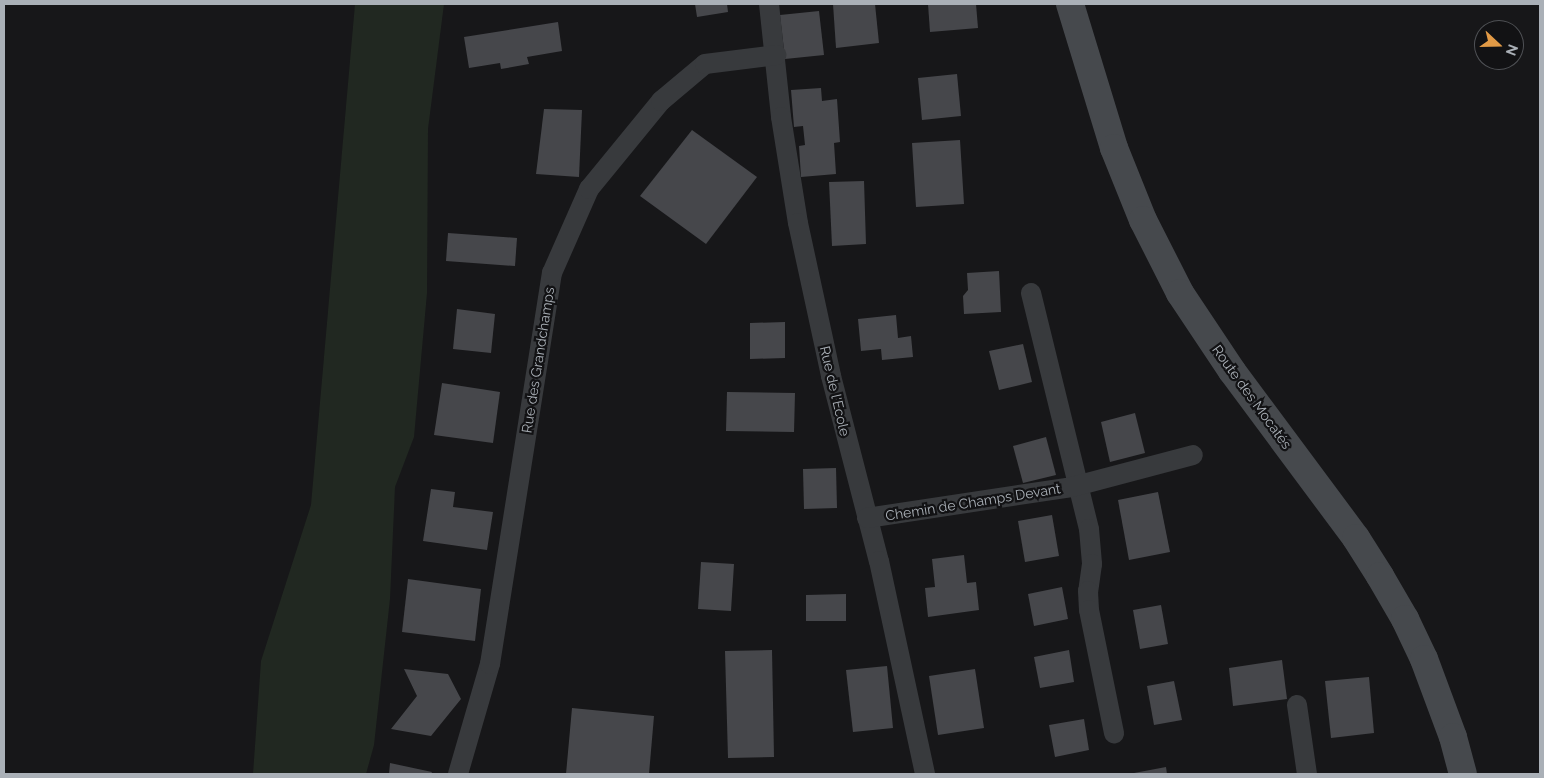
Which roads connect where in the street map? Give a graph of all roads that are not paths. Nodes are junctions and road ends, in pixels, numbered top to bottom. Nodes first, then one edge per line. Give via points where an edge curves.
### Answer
1 (769, 4) edge
2 (1070, 4) edge
3 (776, 54) junction
4 (1031, 293) dead end
5 (1193, 455) dead end
6 (1080, 485) junction
7 (867, 518) junction
8 (1297, 705) dead end
9 (1114, 733) dead end
10 (458, 774) edge
11 (925, 774) edge
12 (1307, 774) edge
13 (1463, 774) edge

1 - 3 street, Rue de l'Ecole
2 - 13 street, Route des Mocatés via 1114,148 1143,220 1180,293 1232,371 1356,538 1405,618 1424,659
3 - 7 street, Rue de l'Ecole via 781,117 798,224 830,376
3 - 10 street, Rue des Grandchamps via 705,64 661,102 589,189 552,273 490,664
4 - 6 street, Chemin de Champs Devant
5 - 6 street, Chemin de Champs Devant
6 - 7 street, Chemin de Champs Devant
6 - 9 street, Chemin de Champs Devant via 1091,544 1089,610
7 - 11 street, Rue de l'Ecole
8 - 12 street

